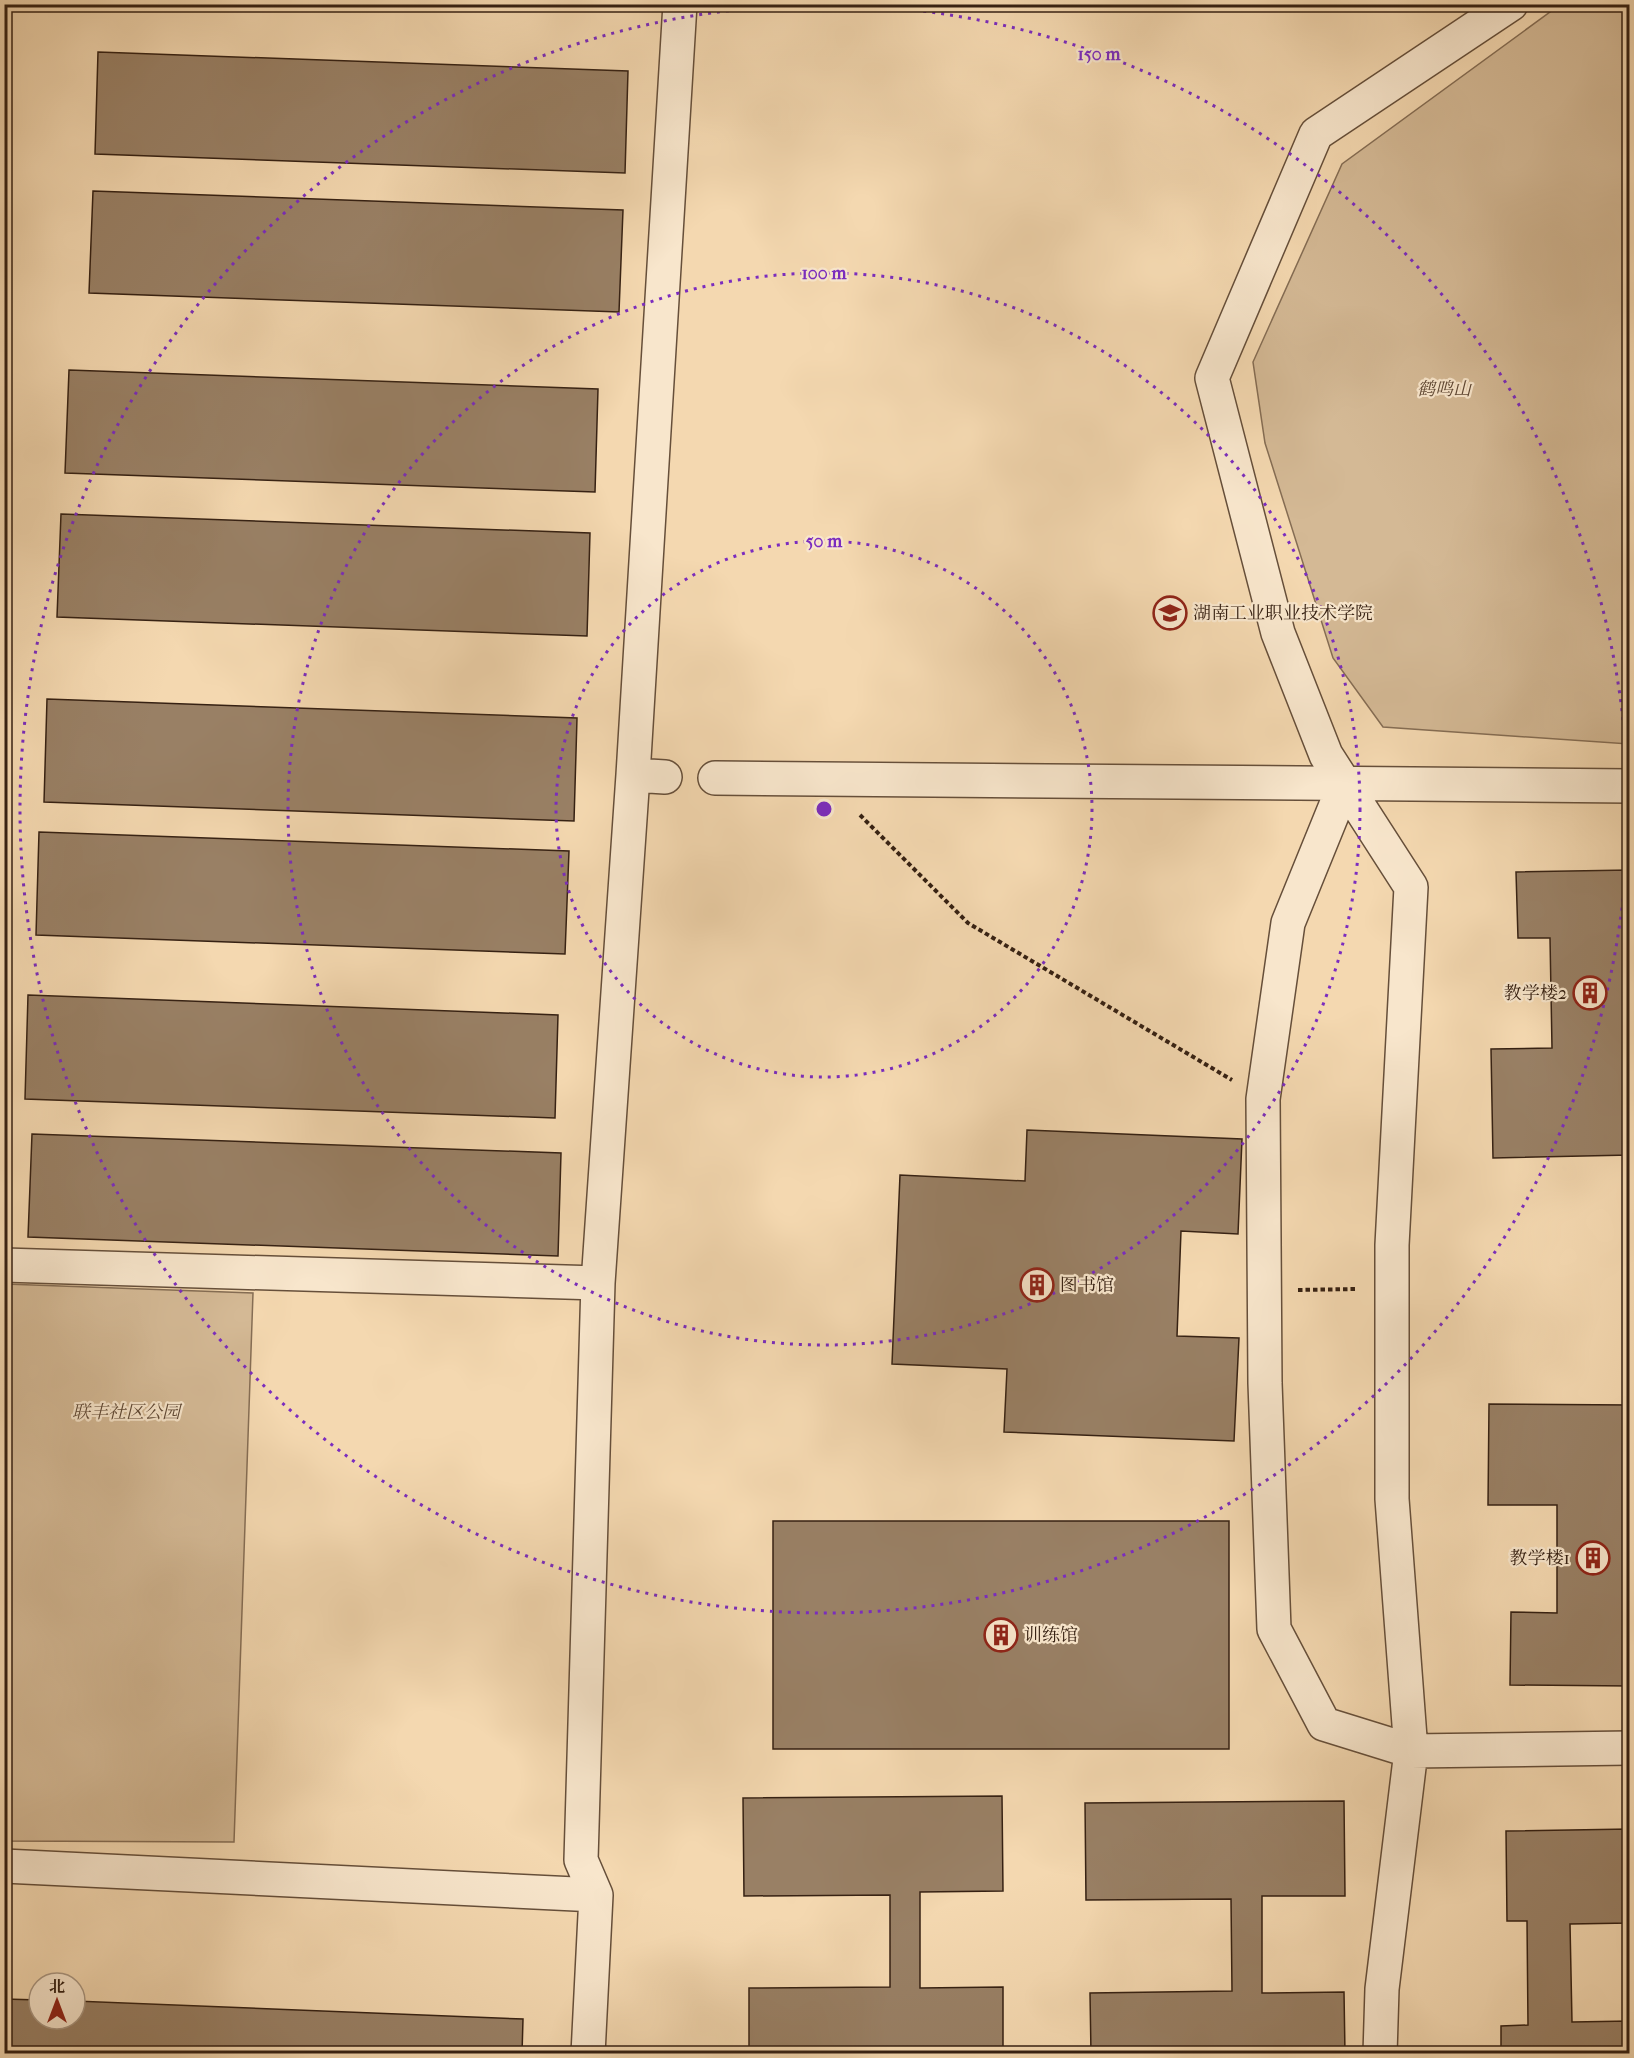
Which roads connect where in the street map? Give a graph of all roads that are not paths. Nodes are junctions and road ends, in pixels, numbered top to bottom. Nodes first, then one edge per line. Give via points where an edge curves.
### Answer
1 (680, 4) edge
2 (1511, 4) edge
3 (633, 775) junction
4 (665, 777) dead end
5 (715, 778) dead end
6 (1345, 783) junction
7 (1629, 786) edge
8 (4, 1265) edge
9 (598, 1283) junction
10 (1629, 1748) edge
11 (1411, 1751) junction
12 (4, 1866) edge
13 (596, 1895) junction
14 (588, 2054) edge
15 (1380, 2054) edge

1 - 3 street
2 - 6 street via 1316,134 1212,378 1278,633 1326,755
3 - 4 street
3 - 9 street
5 - 6 street
6 - 7 street
6 - 11 street via 1411,886 1392,1245 1392,1499
6 - 11 street via 1288,923 1263,1099 1265,1395 1274,1629 1324,1724
8 - 9 street
9 - 13 street via 581,1860
10 - 11 street
11 - 15 street via 1382,1989
12 - 13 street
13 - 14 street

